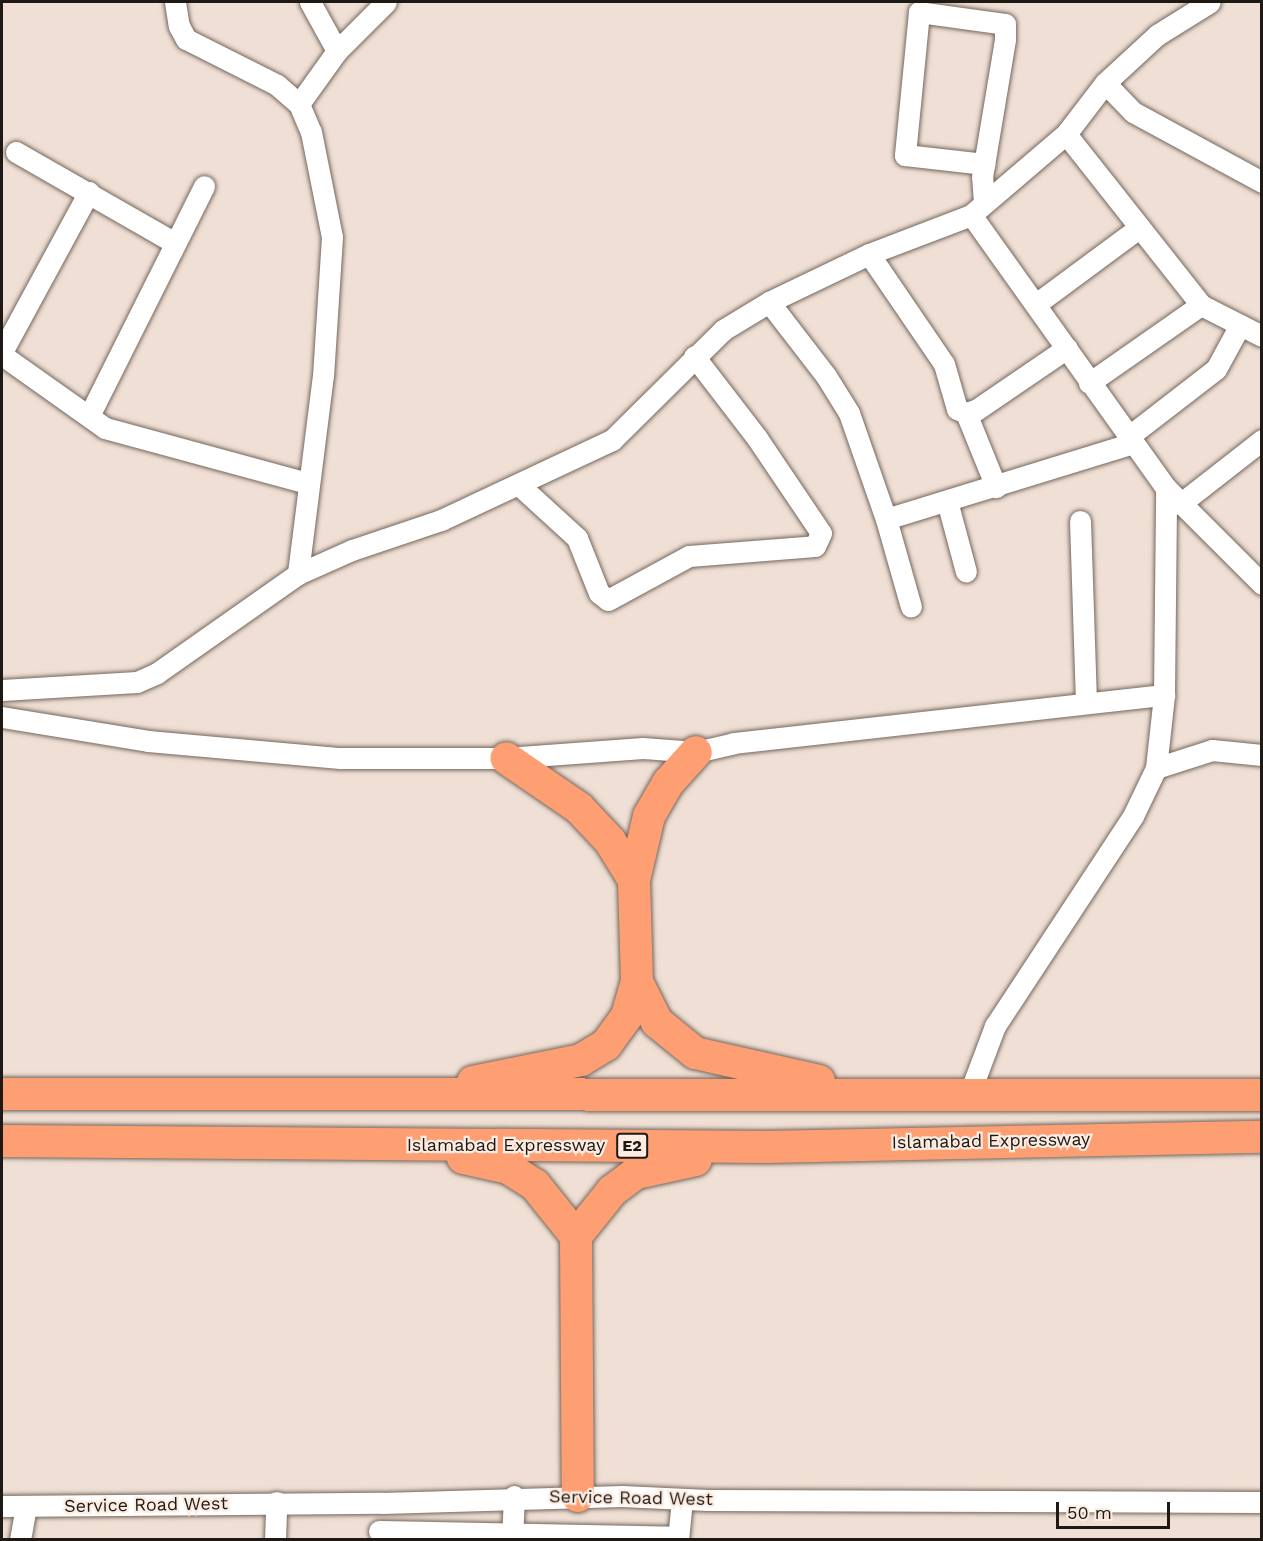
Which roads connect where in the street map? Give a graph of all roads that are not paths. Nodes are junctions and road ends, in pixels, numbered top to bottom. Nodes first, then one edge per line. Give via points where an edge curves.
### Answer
1 (175, 2) edge
2 (310, 2) edge
3 (386, 2) edge
4 (1210, 2) edge
5 (337, 51) junction
6 (1105, 83) junction
7 (299, 104) junction
8 (1066, 134) junction
9 (16, 152) dead end
10 (984, 164) junction
11 (1262, 182) edge
12 (204, 186) dead end
13 (89, 192) junction
14 (977, 209) junction
15 (1140, 227) junction
16 (176, 243) junction
17 (868, 254) junction
18 (769, 303) junction
19 (1036, 304) junction
20 (1201, 305) junction
21 (1240, 325) junction
22 (1262, 336) edge
23 (1067, 348) junction
24 (2, 354) edge
25 (694, 356) junction
26 (1089, 384) junction
27 (966, 413) junction
28 (89, 416) junction
29 (1130, 440) junction
30 (1262, 440) edge
31 (308, 483) junction
32 (519, 485) junction
33 (996, 487) junction
34 (1166, 488) junction
35 (947, 501) junction
36 (1180, 504) junction
37 (886, 519) junction
38 (1080, 521) dead end
39 (966, 572) dead end
40 (298, 574) junction
41 (1262, 584) edge
42 (911, 607) dead end
43 (2, 690) edge
44 (1164, 695) junction
45 (1086, 703) junction
46 (2, 717) edge
47 (696, 752) junction
48 (1262, 755) edge
49 (506, 758) junction
50 (1156, 768) junction
51 (634, 880) junction
52 (637, 982) junction
53 (2, 1094) edge
54 (413, 1095) junction
55 (881, 1095) junction
56 (969, 1095) junction
57 (1262, 1095) edge
58 (1262, 1137) edge
59 (2, 1141) edge
60 (398, 1144) junction
61 (767, 1146) junction
62 (576, 1236) junction
63 (514, 1496) junction
64 (578, 1496) junction
65 (682, 1500) junction
66 (276, 1502) junction
67 (1262, 1502) edge
68 (382, 1503) junction
69 (2, 1506) edge
70 (26, 1507) junction
71 (378, 1535) edge
72 (512, 1536) edge
73 (678, 1538) edge
74 (20, 1539) edge
75 (275, 1539) edge

1 - 7 street via 179,26 186,39 277,85
2 - 5 street
3 - 5 street
4 - 6 street via 1157,35
5 - 7 street
6 - 8 street
6 - 11 street via 1133,112
7 - 31 street via 311,132 332,237 323,375
8 - 14 street
8 - 15 street
9 - 13 street
10 - 10 street via 1005,24 919,12 905,155
10 - 14 street
12 - 16 street
13 - 16 street
13 - 24 street
14 - 17 street via 918,238
14 - 19 street
15 - 19 street
15 - 20 street
16 - 28 street
17 - 18 street
17 - 27 street via 944,364 957,410
18 - 25 street via 723,330
18 - 37 street via 826,376 849,413
19 - 23 street
20 - 21 street
20 - 26 street
21 - 22 street
21 - 29 street via 1216,369
23 - 26 street
23 - 27 street
24 - 28 street
25 - 32 street via 612,440
25 - 32 street via 757,438 821,533 815,546 689,555 608,600 599,592 577,538
26 - 29 street
27 - 33 street
28 - 31 street via 105,428
29 - 33 street
29 - 34 street
30 - 36 street
31 - 40 street
32 - 40 street
33 - 35 street
34 - 36 street
34 - 44 street
35 - 37 street
35 - 39 street
36 - 41 street
37 - 42 street
38 - 45 street
40 - 43 street via 157,673 137,682
44 - 45 street
44 - 50 street
45 - 47 street via 734,743
46 - 49 street via 148,741 329,757
47 - 49 street via 644,748
47 - 51 highway via 669,782 649,816
48 - 50 street via 1212,750
49 - 51 highway via 579,808 610,841
50 - 56 street via 1133,816 995,1026
51 - 52 highway
52 - 54 highway via 619,1032 581,1060
52 - 55 highway via 657,1022 695,1053
53 - 54 highway
54 - 55 highway
55 - 56 highway
56 - 57 highway
58 - 61 highway, Islamabad Expressway / E2
59 - 60 highway, Islamabad Expressway / E2
60 - 61 highway, Islamabad Expressway / E2
60 - 62 highway via 508,1168 535,1185
61 - 62 highway via 636,1173 612,1191
62 - 64 highway
63 - 64 street, Service Road West
63 - 68 street, Service Road West
63 - 72 street
64 - 65 street, Service Road West
65 - 67 street, Service Road West
65 - 73 street
66 - 68 street, Service Road West
66 - 70 street, Service Road West
66 - 75 street
68 - 71 street
69 - 70 street, Service Road West
70 - 74 street
71 - 72 street
72 - 73 street

